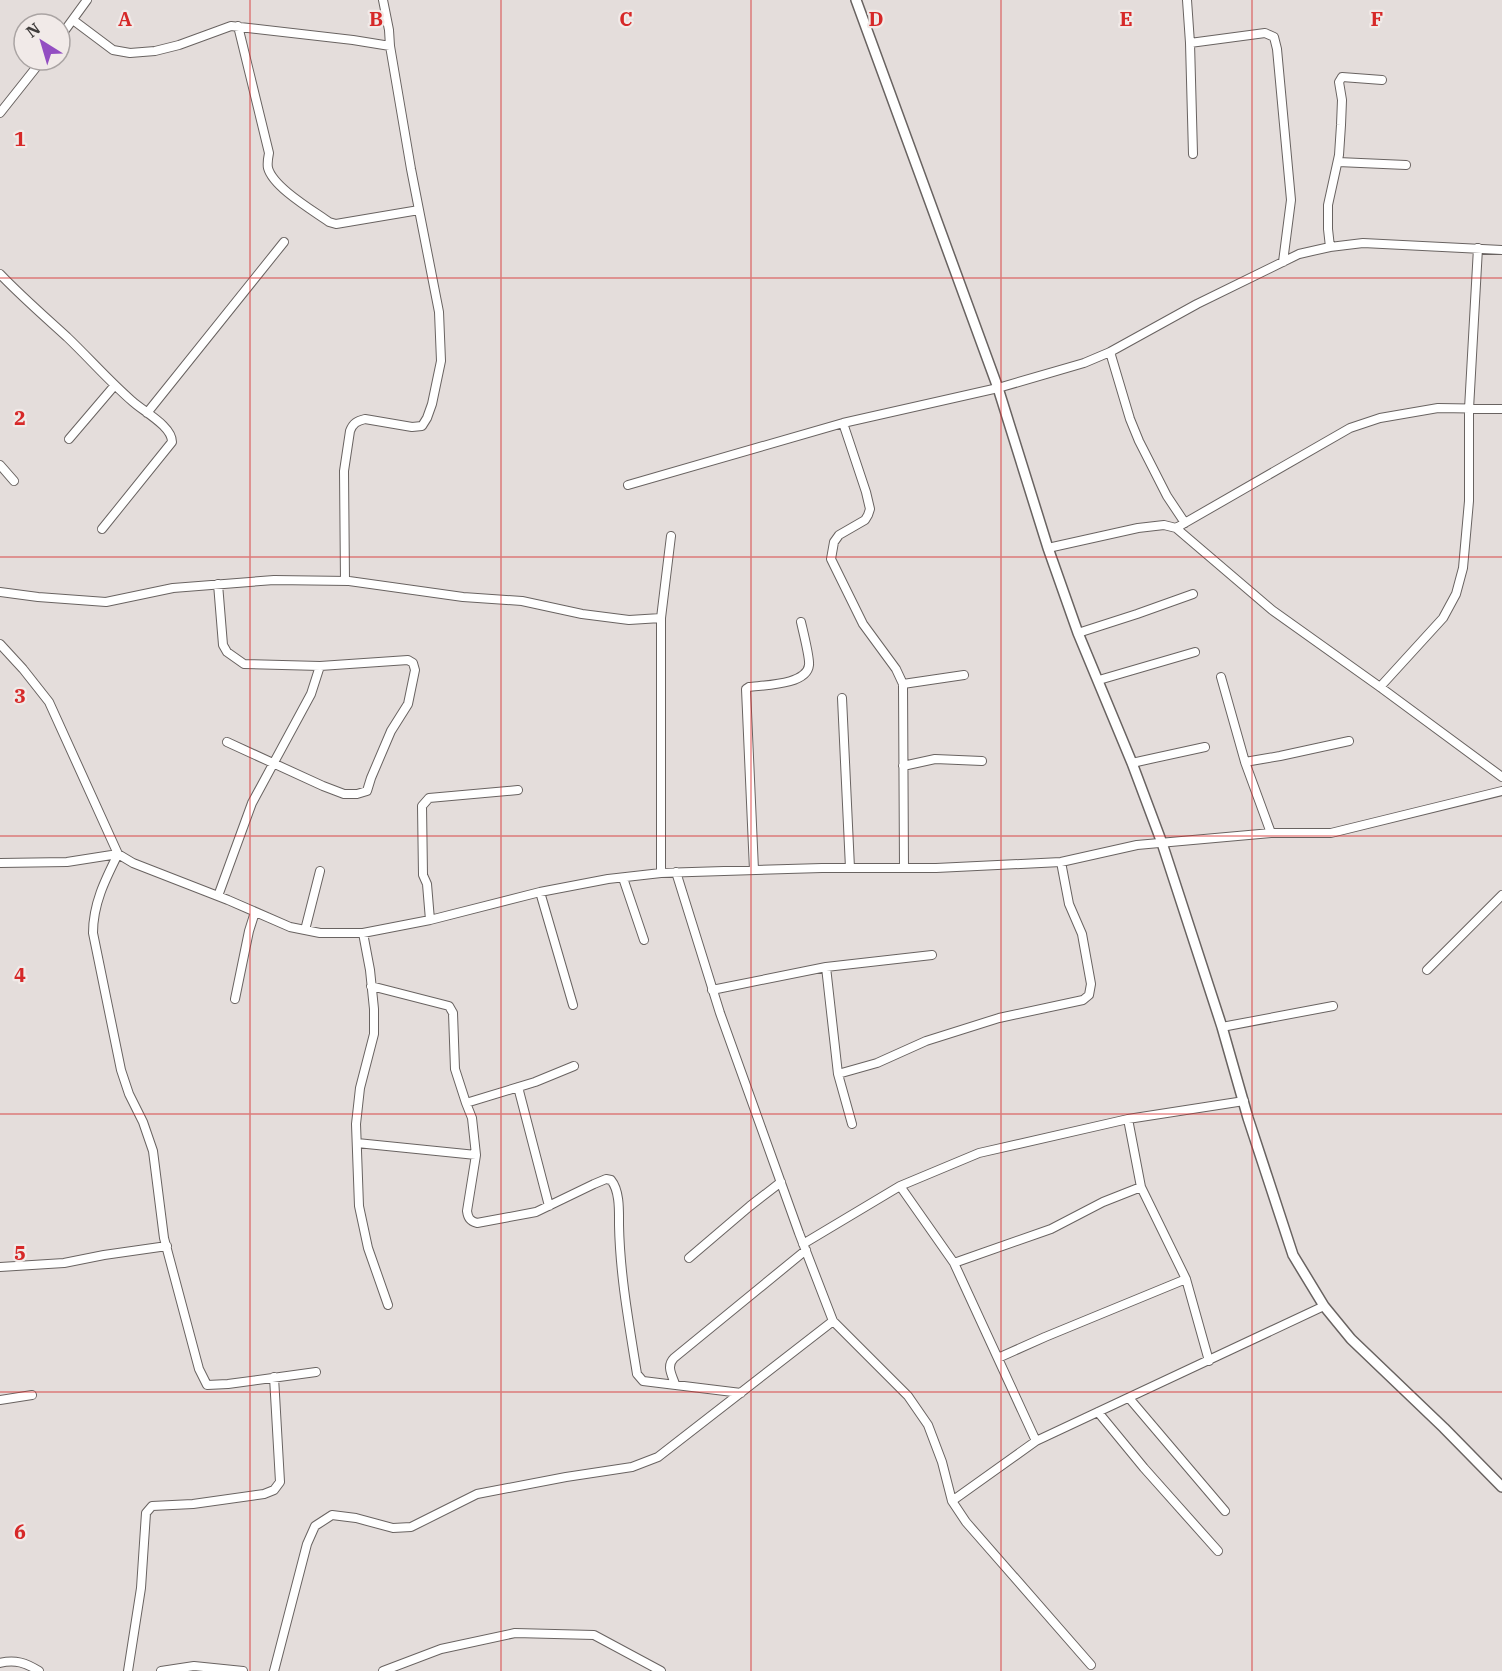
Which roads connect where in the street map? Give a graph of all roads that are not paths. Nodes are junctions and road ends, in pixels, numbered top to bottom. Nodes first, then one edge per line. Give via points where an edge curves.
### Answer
1 (87, 0) edge
2 (382, 0) edge
3 (856, 0) edge
4 (1187, 0) edge
5 (73, 20) joint
6 (238, 26) junction
7 (1190, 43) junction
8 (390, 46) junction
9 (32, 72) edge
10 (1382, 80) dead end
11 (0, 113) edge
12 (1193, 154) dead end
13 (1338, 162) junction
14 (1406, 165) dead end
15 (419, 210) junction
16 (284, 242) dead end
17 (1330, 247) junction
18 (1478, 248) junction
19 (1502, 250) edge
20 (1283, 262) junction
21 (0, 274) edge
22 (1110, 352) junction
23 (115, 385) junction
24 (998, 388) junction
25 (1468, 409) junction
26 (1502, 410) edge
27 (147, 413) junction
28 (843, 423) junction
29 (69, 439) dead end
30 (0, 465) edge
31 (14, 481) dead end
32 (628, 485) dead end
33 (1185, 523) junction
34 (1176, 528) junction
35 (102, 529) dead end
36 (671, 536) dead end
37 (1048, 548) junction
38 (345, 581) junction
39 (218, 584) junction
40 (0, 592) edge
41 (1193, 594) dead end
42 (661, 618) junction
43 (801, 622) dead end
44 (1078, 633) junction
45 (0, 644) edge
46 (1195, 652) dead end
47 (320, 666) junction
48 (964, 675) dead end
49 (1221, 677) dead end
50 (1099, 680) junction
51 (903, 684) junction
52 (1380, 687) junction
53 (842, 698) dead end
54 (1349, 741) dead end
55 (227, 742) dead end
56 (1205, 747) dead end
57 (982, 761) dead end
58 (1245, 762) junction
59 (274, 763) junction
60 (1132, 763) junction
61 (903, 766) junction
62 (1502, 777) edge
63 (518, 790) dead end
64 (1502, 791) edge
65 (1270, 833) junction
66 (1162, 843) junction
67 (118, 854) junction
68 (1061, 862) junction
69 (0, 863) edge
70 (850, 868) junction
71 (904, 868) junction
72 (754, 870) junction
73 (320, 871) dead end
74 (676, 872) junction
75 (661, 873) junction
76 (623, 878) junction
77 (540, 892) junction
78 (1502, 895) edge
79 (218, 896) junction
80 (255, 912) junction
81 (430, 920) junction
82 (304, 930) junction
83 (363, 933) junction
84 (644, 940) dead end
85 (932, 955) dead end
86 (826, 967) junction
87 (1426, 970) dead end
88 (371, 986) junction
89 (712, 990) junction
90 (235, 999) dead end
91 (573, 1005) dead end
92 (1333, 1006) dead end
93 (1222, 1028) junction
94 (574, 1066) dead end
95 (838, 1074) junction
96 (518, 1087) junction
97 (1244, 1101) junction
98 (466, 1103) junction
99 (1128, 1119) junction
100 (852, 1124) dead end
101 (357, 1143) junction
102 (476, 1155) junction
103 (781, 1182) junction
104 (900, 1186) junction
105 (1141, 1187) junction
106 (549, 1206) junction
107 (167, 1246) junction
108 (804, 1247) junction
109 (689, 1258) dead end
110 (954, 1263) junction
111 (0, 1268) edge
112 (1186, 1280) junction
113 (388, 1305) dead end
114 (1324, 1306) junction
115 (833, 1322) junction
116 (998, 1358) junction
117 (1209, 1361) junction
118 (316, 1372) dead end
119 (274, 1377) junction
120 (675, 1384) junction
121 (741, 1393) junction
122 (32, 1395) dead end
123 (1129, 1398) junction
124 (0, 1400) edge
125 (1098, 1413) junction
126 (1036, 1441) junction
127 (1502, 1487) edge
128 (952, 1501) junction
129 (1225, 1511) dead end
130 (1218, 1551) dead end
131 (0, 1663) edge
132 (1091, 1665) dead end
133 (39, 1671) edge
134 (128, 1671) edge
135 (161, 1671) edge
136 (243, 1671) edge
137 (274, 1671) edge
138 (383, 1671) edge
139 (660, 1671) edge

1 - 5 street
2 - 8 street
3 - 24 street
4 - 7 street
5 - 6 street via 112,50 130,53 179,45
6 - 8 street
6 - 15 street via 271,176 336,224
7 - 12 street
7 - 20 street via 1265,33 1274,37 1291,200
8 - 15 street
9 - 11 street
10 - 13 street via 1342,78 1339,82 1342,100
13 - 14 street
13 - 17 street via 1328,205
15 - 38 street via 439,312 441,361 432,404 422,426 365,419 352,425 344,471
16 - 27 street
17 - 18 street via 1363,243
17 - 20 street
18 - 19 street
18 - 25 street
20 - 22 street
21 - 23 street
22 - 24 street
22 - 33 street via 1139,441
23 - 27 street
23 - 29 street
24 - 28 street
24 - 37 street
25 - 26 street
25 - 33 street via 1438,408 1380,418 1350,428
25 - 52 street via 1468,501 1463,568 1456,594 1443,618
27 - 35 street via 170,433 172,442
28 - 32 street
28 - 51 street via 870,509 865,520 839,535 831,559 863,624
30 - 31 street
33 - 34 street
34 - 37 street via 1138,528
34 - 52 street via 1272,610
36 - 42 street
37 - 44 street
38 - 39 street
38 - 42 street via 522,601 617,619
39 - 40 street via 173,588 106,602
39 - 47 street via 223,645 235,659 244,664
41 - 44 street
42 - 75 street
43 - 72 street via 809,665 805,673 785,684 746,690
44 - 50 street
45 - 67 street via 49,702
46 - 50 street
47 - 59 street via 311,694
47 - 59 street via 408,660 413,663 408,704 391,731 367,791 345,794
48 - 51 street
49 - 58 street
50 - 60 street
51 - 61 street
52 - 62 street
53 - 70 street
54 - 58 street
55 - 59 street
56 - 60 street
57 - 61 street via 935,759
58 - 65 street
59 - 79 street via 252,803
60 - 66 street
61 - 71 street
63 - 81 street via 425,801 423,875 428,884
64 - 65 street via 1331,833
65 - 66 street
66 - 68 street
66 - 93 street
67 - 69 street via 67,862
67 - 79 street
67 - 107 street via 97,902 93,933 121,1070 153,1151
68 - 71 street
68 - 95 street via 1069,904 1082,934 1091,984 1089,995 1083,1000 999,1018
70 - 71 street
70 - 72 street
72 - 74 street
73 - 82 street
74 - 75 street
74 - 89 street
75 - 76 street
76 - 77 street
76 - 84 street
77 - 81 street
77 - 91 street
78 - 87 street
79 - 80 street
80 - 82 street
80 - 90 street
81 - 83 street
82 - 83 street
83 - 88 street
85 - 86 street
86 - 89 street
86 - 95 street
88 - 98 street via 449,1006 453,1013 455,1069
88 - 101 street via 374,1034 360,1088
89 - 103 street
92 - 93 street
93 - 97 street
94 - 96 street
95 - 100 street
96 - 98 street
96 - 106 street
97 - 99 street
97 - 114 street via 1293,1255
98 - 102 street via 472,1118
99 - 104 street via 979,1153
99 - 105 street
101 - 102 street
101 - 113 street via 359,1206 368,1248
102 - 106 street via 467,1211 472,1222 536,1212
103 - 108 street
103 - 109 street
104 - 108 street
104 - 110 street
105 - 110 street via 1051,1229
105 - 112 street
106 - 120 street via 611,1180 619,1212 619,1257 637,1374 643,1381
107 - 111 street via 64,1263
107 - 119 street via 199,1369 207,1385
108 - 115 street
108 - 120 street via 674,1358 669,1366
110 - 116 street
112 - 116 street
112 - 117 street
114 - 117 street
114 - 127 street via 1351,1339
115 - 121 street
115 - 128 street via 909,1396 928,1425
116 - 126 street
117 - 123 street
118 - 119 street
119 - 134 street via 280,1482 274,1490 152,1506 146,1513 141,1588
120 - 121 street
121 - 137 street via 658,1457 632,1467 477,1494 411,1527 393,1528 332,1515 315,1526 307,1544
122 - 124 street
123 - 125 street
123 - 129 street
125 - 126 street
125 - 130 street
126 - 128 street
128 - 132 street
131 - 133 street via 22,1662
135 - 136 street via 194,1666
138 - 139 street via 441,1649 515,1633 594,1635

